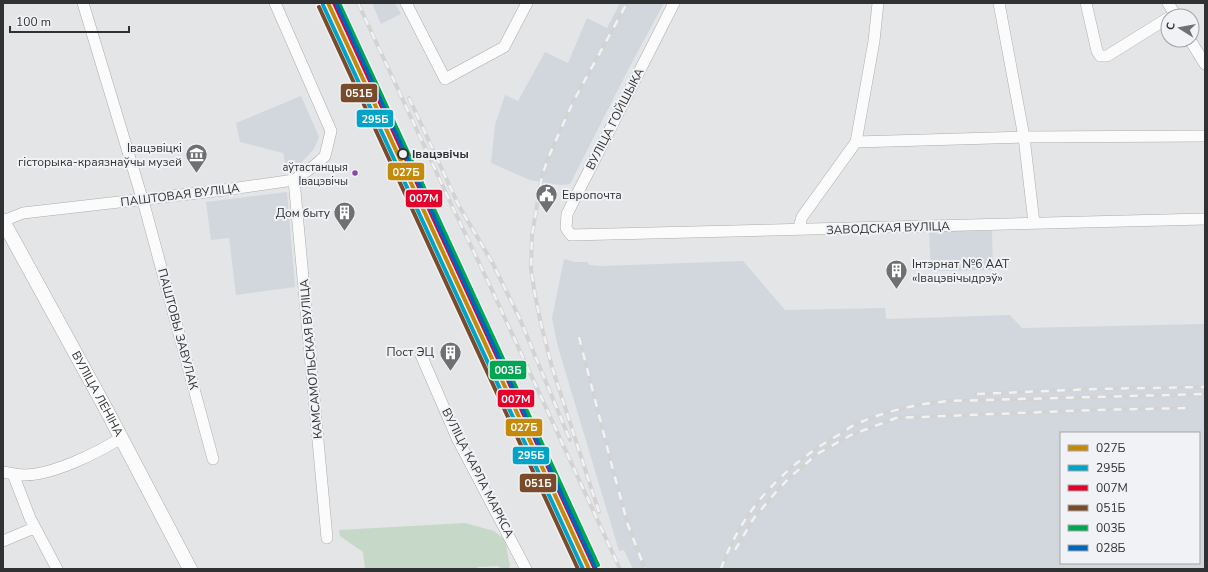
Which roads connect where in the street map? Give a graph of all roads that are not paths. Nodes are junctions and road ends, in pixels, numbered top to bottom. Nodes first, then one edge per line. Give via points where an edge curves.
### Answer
1 (83, 3) edge
2 (275, 3) edge
3 (406, 3) edge
4 (527, 3) edge
5 (674, 3) edge
6 (878, 3) edge
7 (999, 3) edge
8 (1086, 3) edge
9 (1160, 24) edge
10 (1195, 48) edge
11 (1205, 64) edge
12 (1205, 136) edge
13 (1024, 137) junction
14 (856, 142) junction
15 (294, 180) junction
16 (143, 200) junction
17 (1205, 219) edge
18 (3, 221) edge
19 (1034, 223) junction
20 (798, 230) junction
21 (570, 236) joint
22 (421, 355) dead end
23 (121, 438) junction
24 (213, 459) dead end
25 (8, 473) edge
26 (34, 528) junction
27 (327, 538) dead end
28 (3, 541) edge
29 (57, 569) edge
30 (190, 569) edge
31 (526, 569) edge

1 - 16 street, ПАШТОВЫ ЗАВУЛАК
2 - 15 street, ПАШТОВАЯ ВУЛІЦА via 331,131 324,156
3 - 4 street via 445,79 504,47
5 - 21 street, ВУЛІЦА ГОЙШЫКА via 567,214 566,228
6 - 14 street
7 - 13 street
8 - 9 street via 1100,56 1107,56
10 - 11 street
12 - 13 street
13 - 14 street
13 - 19 street
14 - 20 street via 802,217
15 - 16 street, ПАШТОВАЯ ВУЛІЦА
15 - 27 street, КАМСАМОЛЬСКАЯ ВУЛІЦА
16 - 18 street, ПАШТОВАЯ ВУЛІЦА via 23,213
16 - 24 street, ПАШТОВЫ ЗАВУЛАК
17 - 19 street, ЗАВОДСКАЯ ВУЛІЦА
18 - 23 main road, ВУЛІЦА ЛЕНІНА
19 - 20 street, ЗАВОДСКАЯ ВУЛІЦА
20 - 21 street, ЗАВОДСКАЯ ВУЛІЦА
22 - 31 street, ВУЛІЦА КАРЛА МАРКСА via 458,440
23 - 25 street via 109,446 46,472 26,475
23 - 30 main road, ВУЛІЦА ЛЕНІНА
25 - 26 street
26 - 28 street
26 - 29 street

